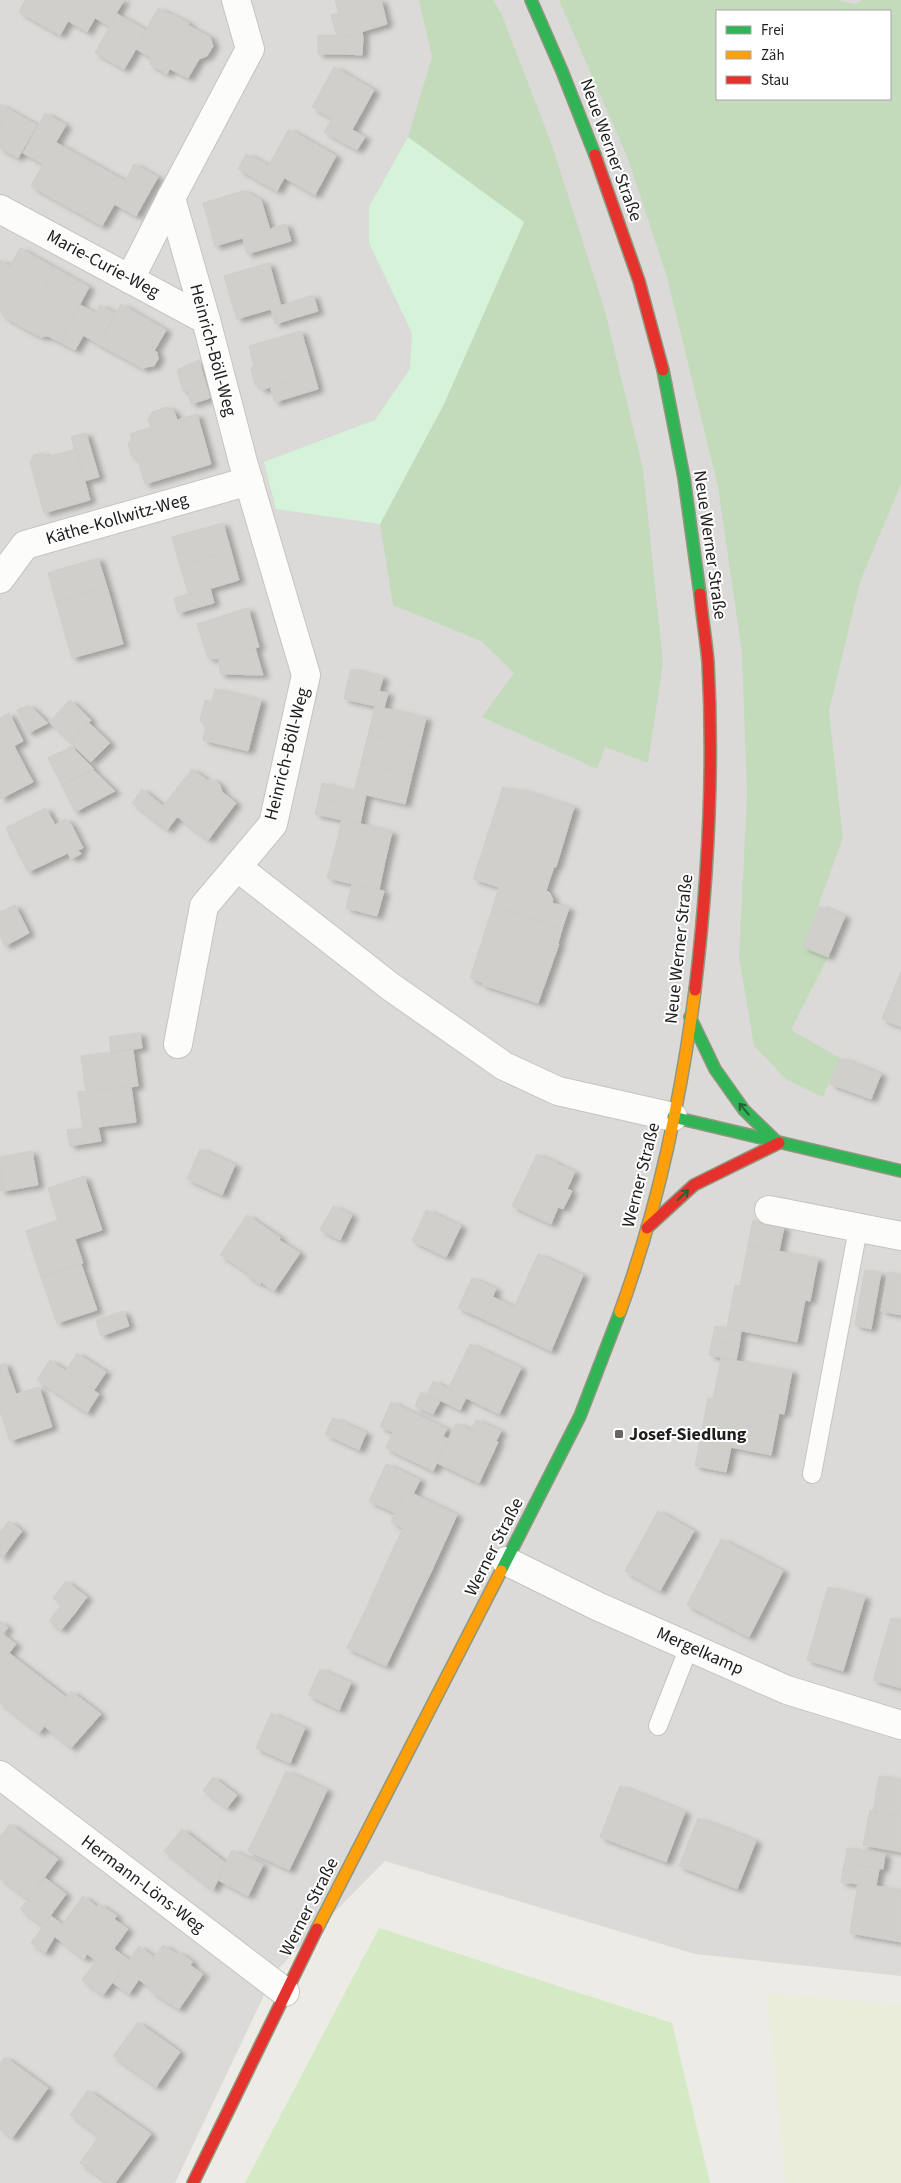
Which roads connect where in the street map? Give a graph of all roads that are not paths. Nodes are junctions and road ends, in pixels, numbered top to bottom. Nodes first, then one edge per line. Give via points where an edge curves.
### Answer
1 (216, 0) edge
2 (531, 0) edge
3 (238, 7) edge
4 (171, 198) junction
5 (0, 209) edge
6 (130, 279) junction
7 (206, 320) junction
8 (249, 480) junction
9 (0, 579) edge
10 (237, 867) junction
11 (690, 1017) junction
12 (178, 1044) dead end
13 (673, 1117) junction
14 (778, 1143) junction
15 (901, 1171) edge
16 (768, 1210) dead end
17 (647, 1228) junction
18 (858, 1229) junction
19 (901, 1236) edge
20 (812, 1474) dead end
21 (506, 1561) junction
22 (689, 1646) junction
23 (901, 1725) edge
24 (658, 1726) dead end
25 (0, 1775) edge
26 (285, 1992) junction
27 (193, 2183) edge

1 - 3 street
2 - 11 main road, Neue Werner Straße via 557,52 633,262 662,364 692,520 708,669 710,823 699,959
3 - 4 street via 250,49
4 - 6 street
4 - 7 street, Heinrich-Böll-Weg
5 - 6 street, Marie-Curie-Weg
6 - 7 street, Marie-Curie-Weg
7 - 8 street, Heinrich-Böll-Weg
8 - 9 street, Käthe-Kollwitz-Weg via 25,545
8 - 10 street, Heinrich-Böll-Weg via 306,675 273,824
10 - 12 street, Heinrich-Böll-Weg via 204,906
10 - 13 street via 391,987 504,1066 558,1091
11 - 13 main road, Neue Werner Straße
14 -> 11 main road via 739,1104 715,1069
13 - 14 main road, Werner Straße
13 - 17 main road, Werner Straße
14 - 15 main road, Werner Straße
17 -> 14 main road via 694,1185
16 - 18 street
17 - 21 main road, Werner Straße via 610,1342 580,1416
18 - 19 street
18 - 20 lane
21 - 22 street, Mergelkamp
21 - 26 main road, Werner Straße
22 - 23 street, Mergelkamp via 787,1690
22 - 24 lane
25 - 26 street, Hermann-Löns-Weg
26 - 27 main road, Werner Straße

